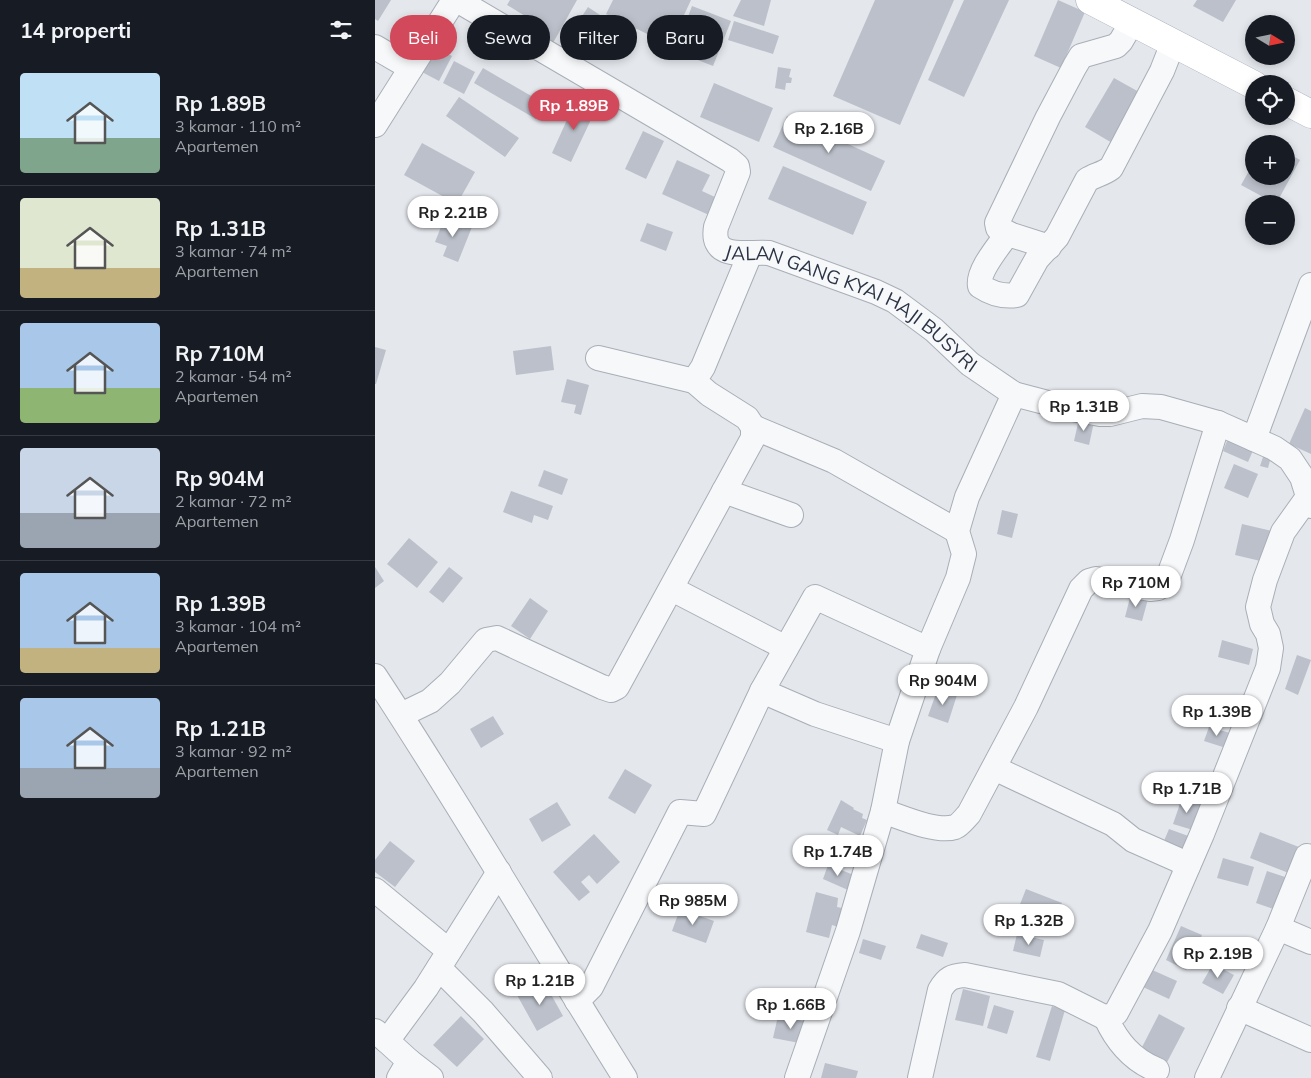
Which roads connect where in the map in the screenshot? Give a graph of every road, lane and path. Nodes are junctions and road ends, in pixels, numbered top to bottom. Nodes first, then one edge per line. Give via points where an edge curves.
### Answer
1 (456, 0) edge
2 (1090, 0) edge
3 (1132, 22) junction
4 (1173, 43) junction
5 (379, 56) edge
6 (411, 68) junction
7 (1245, 79) edge
8 (1295, 106) edge
9 (1311, 114) edge
10 (375, 125) edge
11 (1008, 233) junction
12 (1049, 247) junction
13 (751, 254) junction
14 (1311, 285) edge
15 (598, 358) dead end
16 (694, 381) junction
17 (1014, 394) junction
18 (1218, 423) junction
19 (753, 426) junction
20 (1254, 439) junction
21 (725, 491) junction
22 (1309, 502) edge
23 (791, 515) dead end
24 (957, 531) junction
25 (671, 589) junction
26 (787, 648) junction
27 (929, 649) junction
28 (375, 677) edge
29 (762, 691) junction
30 (401, 715) junction
31 (897, 741) junction
32 (995, 768) junction
33 (883, 811) junction
34 (1311, 857) edge
35 (1188, 866) junction
36 (499, 872) junction
37 (375, 890) edge
38 (1278, 928) junction
39 (1311, 942) edge
40 (444, 959) junction
41 (577, 1001) junction
42 (1239, 1008) junction
43 (1106, 1018) junction
44 (381, 1036) edge
45 (1311, 1040) edge
46 (404, 1069) edge
47 (1157, 1070) dead end
48 (431, 1078) edge
49 (540, 1078) edge
50 (625, 1078) edge
51 (797, 1078) edge
52 (920, 1078) edge
53 (1207, 1078) edge

1 - 6 street
1 - 13 street, JALAN GANG KYAI HAJI BUSYRI via 737,166 738,172 715,236 718,244 728,252
2 - 3 main road
3 - 4 main road
3 - 11 street via 1116,46 1081,56 1075,66 997,224
4 - 7 main road
4 - 12 street via 1162,71 1111,168 1087,180
5 - 6 street
6 - 10 street
8 - 9 main road
11 - 12 street
11 - 12 street via 979,280 980,286 988,292 1017,295 1037,259
13 - 16 street
13 - 17 street, JALAN GANG KYAI HAJI BUSYRI via 769,253 895,301 970,364
14 - 20 street
15 - 16 street
16 - 19 street via 747,418
17 - 18 street, JALAN GANG KYAI HAJI BUSYRI via 1100,414 1151,406
17 - 24 street via 967,497
18 - 20 street, JALAN GANG KYAI HAJI BUSYRI
18 - 32 street via 1183,540 1166,583 1150,589 1096,579 1081,588
19 - 21 street via 753,438
19 - 24 street via 834,461
20 - 22 street, JALAN GANG KYAI HAJI BUSYRI via 1289,458 1302,477
21 - 23 street
21 - 25 street
22 - 35 street via 1283,532 1265,580 1258,607 1271,648 1268,668
24 - 27 street via 964,554 958,578
25 - 26 street
25 - 30 street via 614,689 602,687 497,638 486,640 450,683 430,701
26 - 27 street via 815,597
26 - 29 street
27 - 31 street
28 - 30 street
29 - 31 street via 815,714
29 - 41 street via 704,814 680,812 591,988
30 - 36 street
31 - 33 street
32 - 33 street via 969,814 957,827 944,829
32 - 35 street via 1113,824 1133,840
33 - 51 street via 848,931
34 - 38 street via 1307,856
35 - 43 street via 1160,931 1116,1013
36 - 40 street
36 - 41 street
37 - 40 street
38 - 39 street
38 - 42 street
40 - 44 street via 426,988
40 - 49 street via 483,1012
41 - 50 street
42 - 45 street
42 - 53 street
43 - 47 street via 1117,1040 1147,1066
43 - 52 street via 1058,994 965,975 953,976 940,990
44 - 46 street
46 - 48 street

